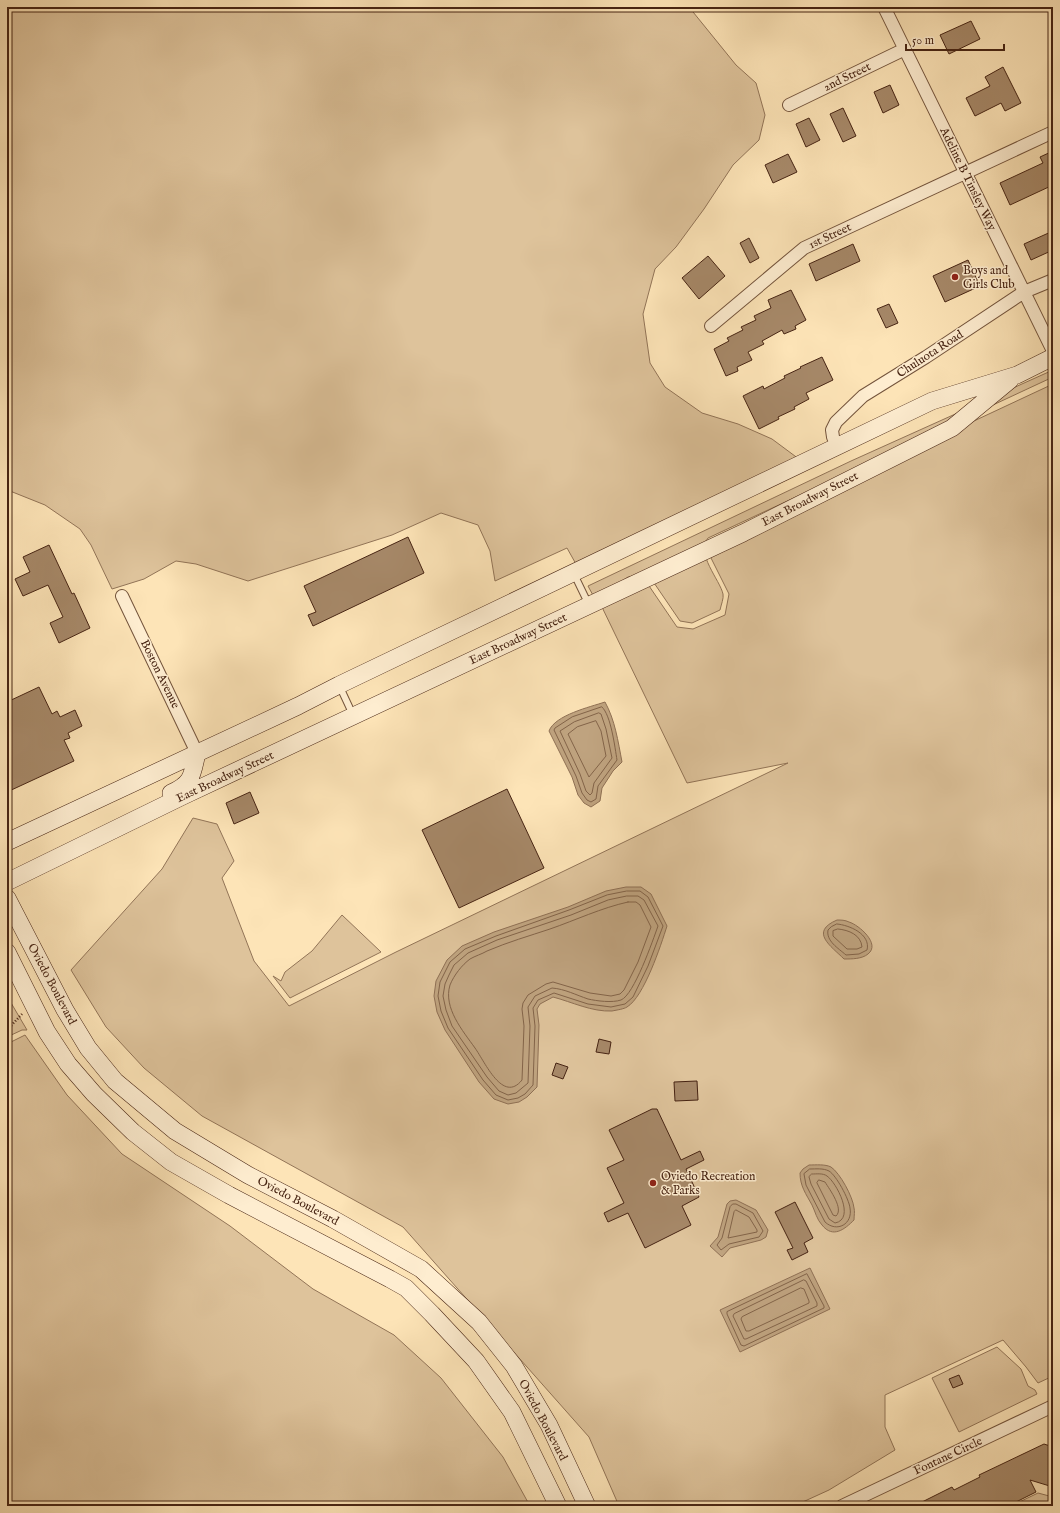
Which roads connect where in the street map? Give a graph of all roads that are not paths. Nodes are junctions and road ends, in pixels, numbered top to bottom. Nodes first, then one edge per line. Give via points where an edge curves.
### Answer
1 (884, 7) edge
2 (905, 49) junction
3 (790, 105) dead end
4 (1053, 132) edge
5 (965, 173) junction
6 (1053, 280) edge
7 (1024, 292) junction
8 (711, 326) dead end
9 (1053, 351) edge
10 (1053, 357) edge
11 (1016, 375) junction
12 (837, 447) junction
13 (573, 572) junction
14 (122, 596) dead end
15 (589, 605) junction
16 (339, 685) junction
17 (354, 716) junction
18 (197, 753) junction
19 (7, 842) edge
20 (71, 850) junction
21 (7, 882) edge
22 (7, 898) edge
23 (7, 952) edge
24 (1053, 1406) edge
25 (558, 1506) edge
26 (587, 1506) edge
27 (842, 1506) edge

1 - 2 street, Adeline B Tinsley Way
2 - 3 street, 2nd Street
2 - 5 street, Adeline B Tinsley Way
4 - 5 street, 1st Street
5 - 7 street, Adeline B Tinsley Way
5 - 8 street, 1st Street via 804,248
6 - 7 street, Chuluota Road
7 - 9 street, Adeline B Tinsley Way
7 - 12 street, Chuluota Road via 926,358 863,396 836,422 832,430
10 - 11 main road, East Broadway Street
11 - 12 main road, East Broadway Street via 932,401
11 - 15 main road, East Broadway Street via 952,428 743,533
12 - 13 main road, East Broadway Street
13 - 15 lane
13 - 16 main road, East Broadway Street
14 - 18 street, Boston Avenue
15 - 17 main road, East Broadway Street
16 - 17 lane
16 - 18 main road, East Broadway Street
17 - 20 main road, East Broadway Street
18 - 19 main road, East Broadway Street
18 - 20 main road via 192,777 186,784 85,833
20 - 21 main road, East Broadway Street
22 - 26 main road, Oviedo Boulevard via 64,1010 88,1048 115,1081 175,1131 248,1175 421,1269 479,1322 514,1366 549,1425
23 - 25 main road, Oviedo Boulevard via 47,1032 68,1064 133,1132 171,1162 190,1173 406,1288 432,1314 476,1361 512,1412
24 - 27 street, Fontane Circle

